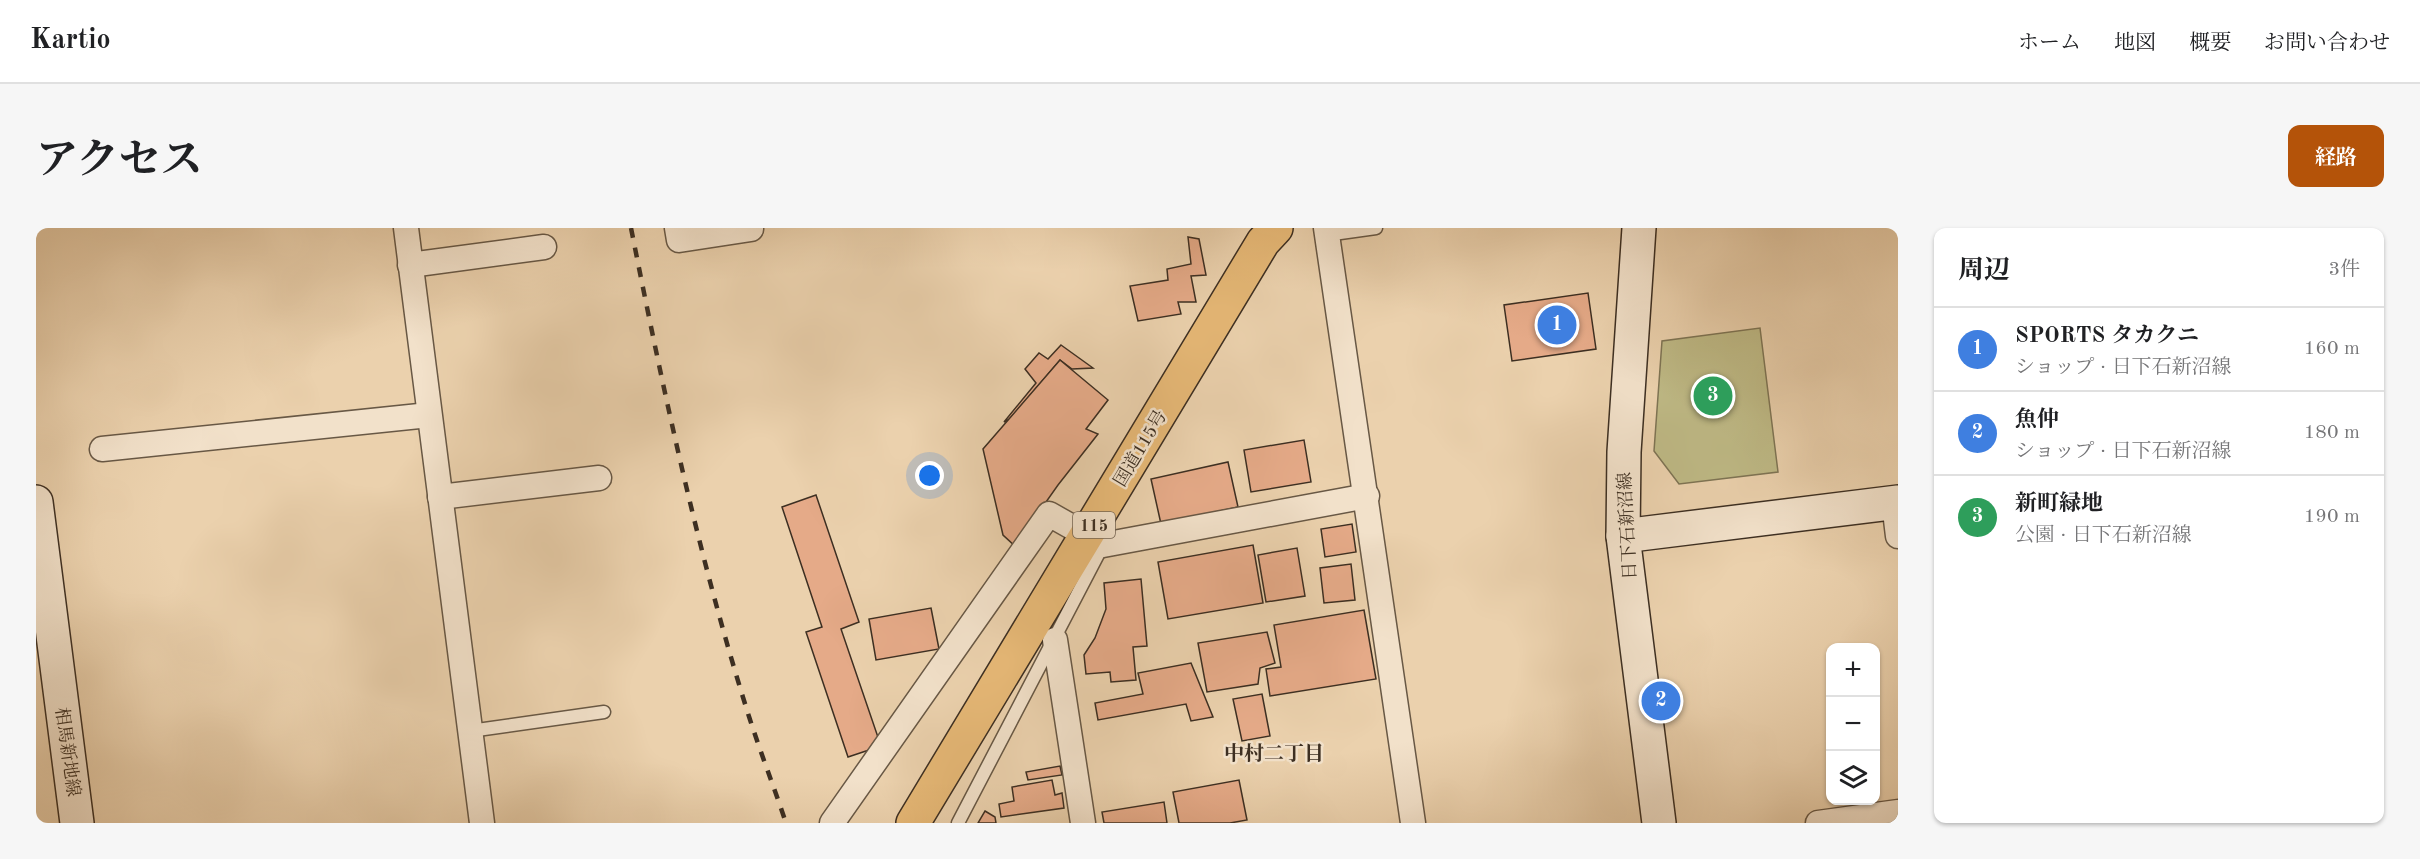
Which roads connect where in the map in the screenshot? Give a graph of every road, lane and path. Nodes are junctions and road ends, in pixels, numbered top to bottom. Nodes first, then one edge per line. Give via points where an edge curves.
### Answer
1 (406, 228) edge
2 (677, 228) edge
3 (1276, 228) edge
4 (1376, 228) edge
5 (1639, 228) edge
6 (751, 229) edge
7 (1326, 232) edge
8 (544, 247) dead end
9 (410, 265) junction
10 (429, 415) junction
11 (102, 449) dead end
12 (600, 478) dead end
13 (1366, 496) junction
14 (440, 497) junction
15 (36, 502) edge
16 (1896, 502) edge
17 (1072, 527) dead end
18 (1623, 536) junction
19 (1898, 536) edge
20 (1098, 543) joint
21 (1055, 640) junction
22 (604, 712) dead end
23 (470, 730) junction
24 (1898, 812) edge
25 (77, 823) edge
26 (482, 823) edge
27 (832, 823) edge
28 (913, 823) edge
29 (958, 823) edge
30 (1083, 823) edge
31 (1413, 823) edge
32 (1659, 823) edge
33 (1818, 823) edge

1 - 9 street
2 - 6 street via 679,240
3 - 28 highway, 国道115号 / 115 via 1263,242
4 - 7 lane
5 - 18 main road, 日下石新沼線 via 1624,452
7 - 13 street
8 - 9 street
9 - 10 street
10 - 11 street
10 - 14 street
12 - 14 street
13 - 20 street
13 - 31 street
14 - 23 street
15 - 25 main road, 相馬新地線
16 - 18 main road
16 - 19 street
17 - 27 street via 1049,514
18 - 32 main road, 日下石新沼線
20 - 21 lane
21 - 29 lane
21 - 30 street
22 - 23 lane
23 - 26 street
24 - 33 street

